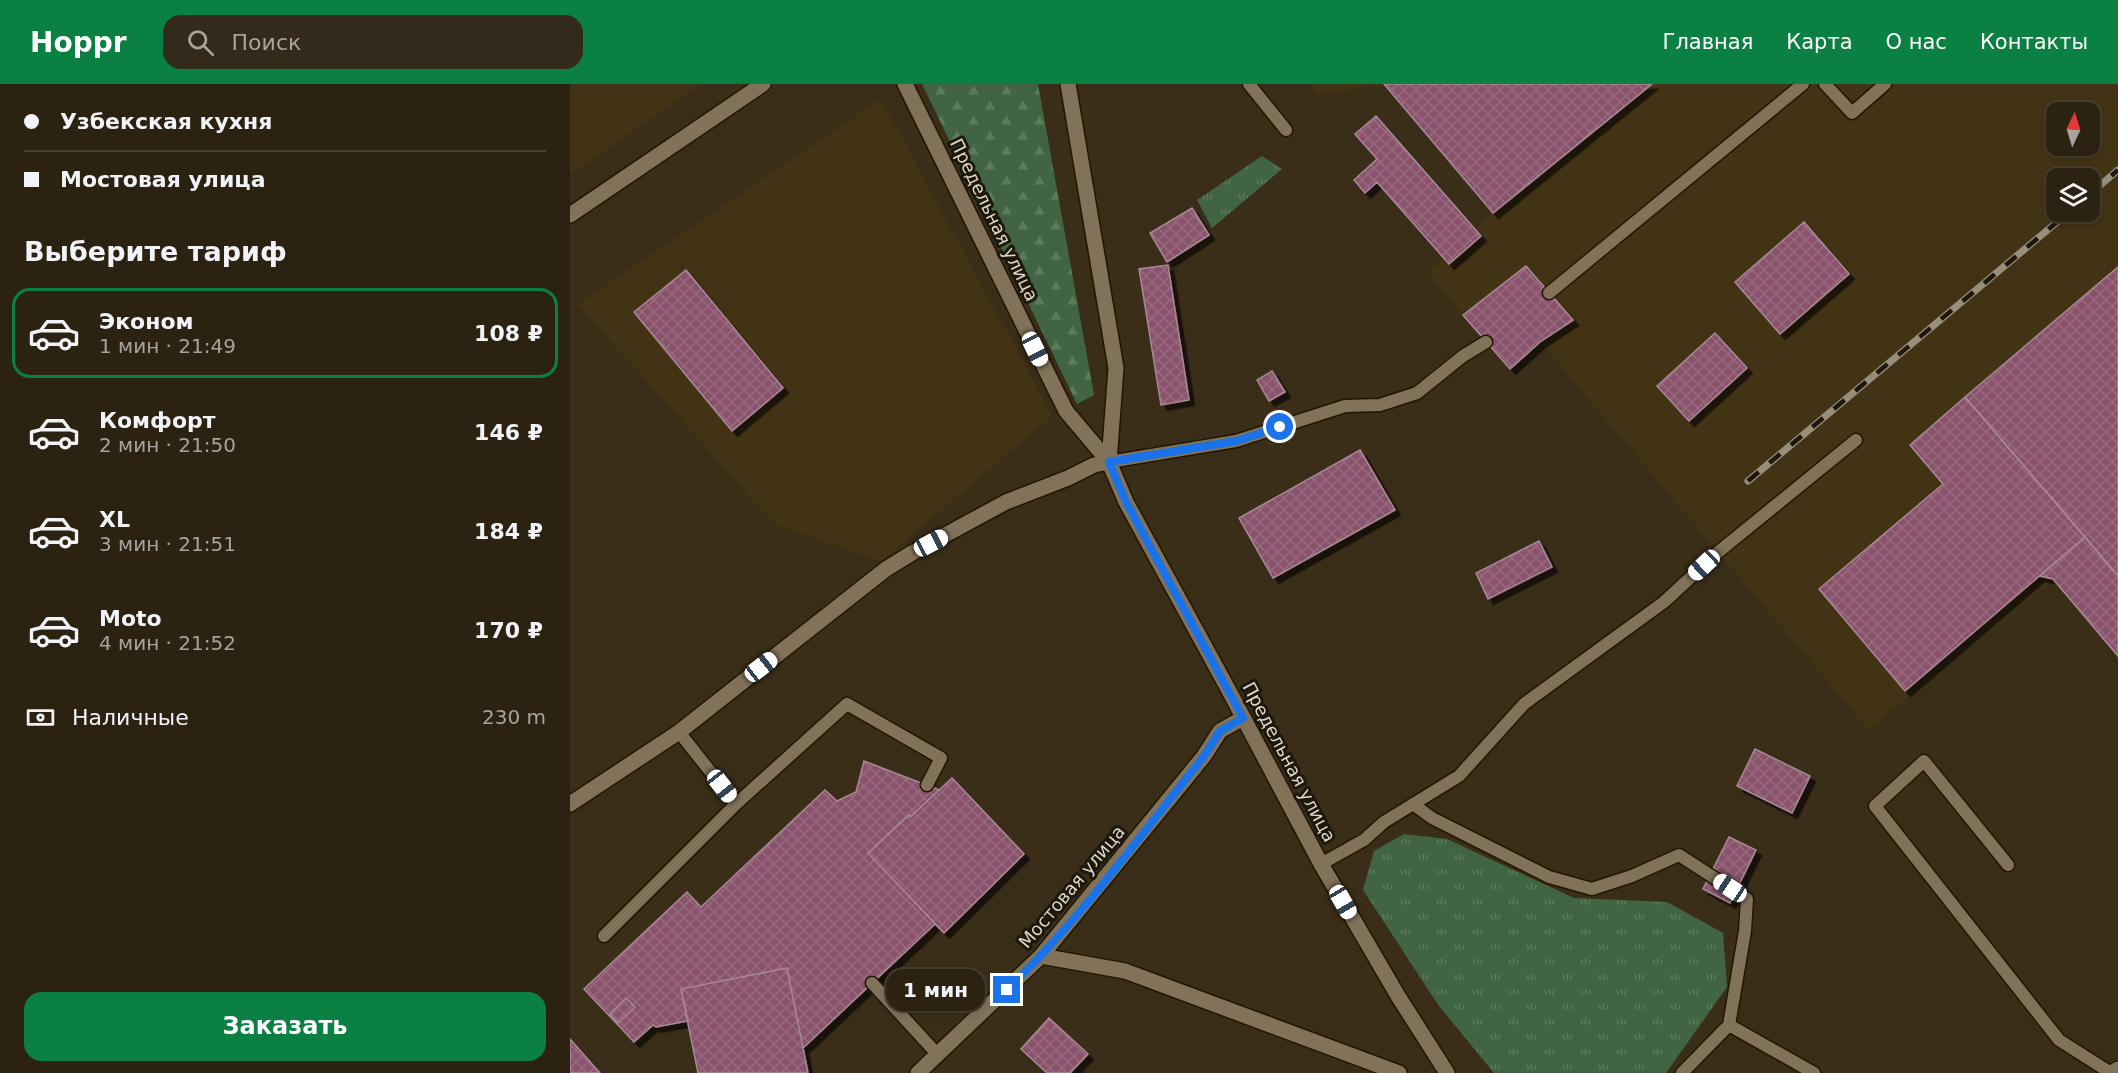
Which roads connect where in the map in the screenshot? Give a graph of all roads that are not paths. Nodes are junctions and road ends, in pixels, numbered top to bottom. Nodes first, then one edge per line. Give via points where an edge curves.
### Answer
1 (763, 84) edge
2 (905, 84) edge
3 (1068, 84) edge
4 (1249, 84) edge
5 (1803, 84) edge
6 (1825, 84) edge
7 (1886, 84) edge
8 (1286, 130) dead end
9 (570, 215) edge
10 (1549, 293) dead end
11 (1486, 342) dead end
12 (1856, 440) dead end
13 (1109, 462) junction
14 (1243, 718) junction
15 (679, 732) junction
16 (927, 785) dead end
17 (570, 804) edge
18 (736, 804) junction
19 (1413, 804) junction
20 (1321, 864) junction
21 (2008, 865) dead end
22 (604, 936) dead end
23 (1041, 956) junction
24 (872, 983) dead end
25 (1729, 1025) junction
26 (938, 1055) junction
27 (2118, 1070) edge
28 (918, 1073) edge
29 (1399, 1073) edge
30 (1447, 1073) edge
31 (1682, 1073) edge
32 (1814, 1073) edge
33 (2111, 1073) edge

1 - 9 street
2 - 13 street, Предельная улица via 1066,411
3 - 13 street, Предельная улица via 1116,368
4 - 8 lane
5 - 10 lane
6 - 7 lane via 1852,113
11 - 13 lane via 1417,393 1380,405 1345,406 1236,441
12 - 19 lane via 1717,553 1664,602 1524,704 1459,776
13 - 14 street, Предельная улица via 1126,502
13 - 15 street via 1006,502 912,552
14 - 20 street, Предельная улица
14 - 23 street, Мостовая улица via 1220,731 1204,756
15 - 17 street
15 - 18 lane
16 - 18 lane via 941,758 848,704
18 - 22 lane
19 - 20 lane via 1364,840
19 - 25 lane via 1432,818 1549,877 1592,889 1679,855 1748,899
20 - 30 street, Предельная улица
21 - 33 lane via 1924,761 1875,806 2059,1040
23 - 26 street, Мостовая улица
23 - 29 street via 1125,971
24 - 26 lane
25 - 31 lane
25 - 32 lane
26 - 28 street, Мостовая улица
27 - 33 street

